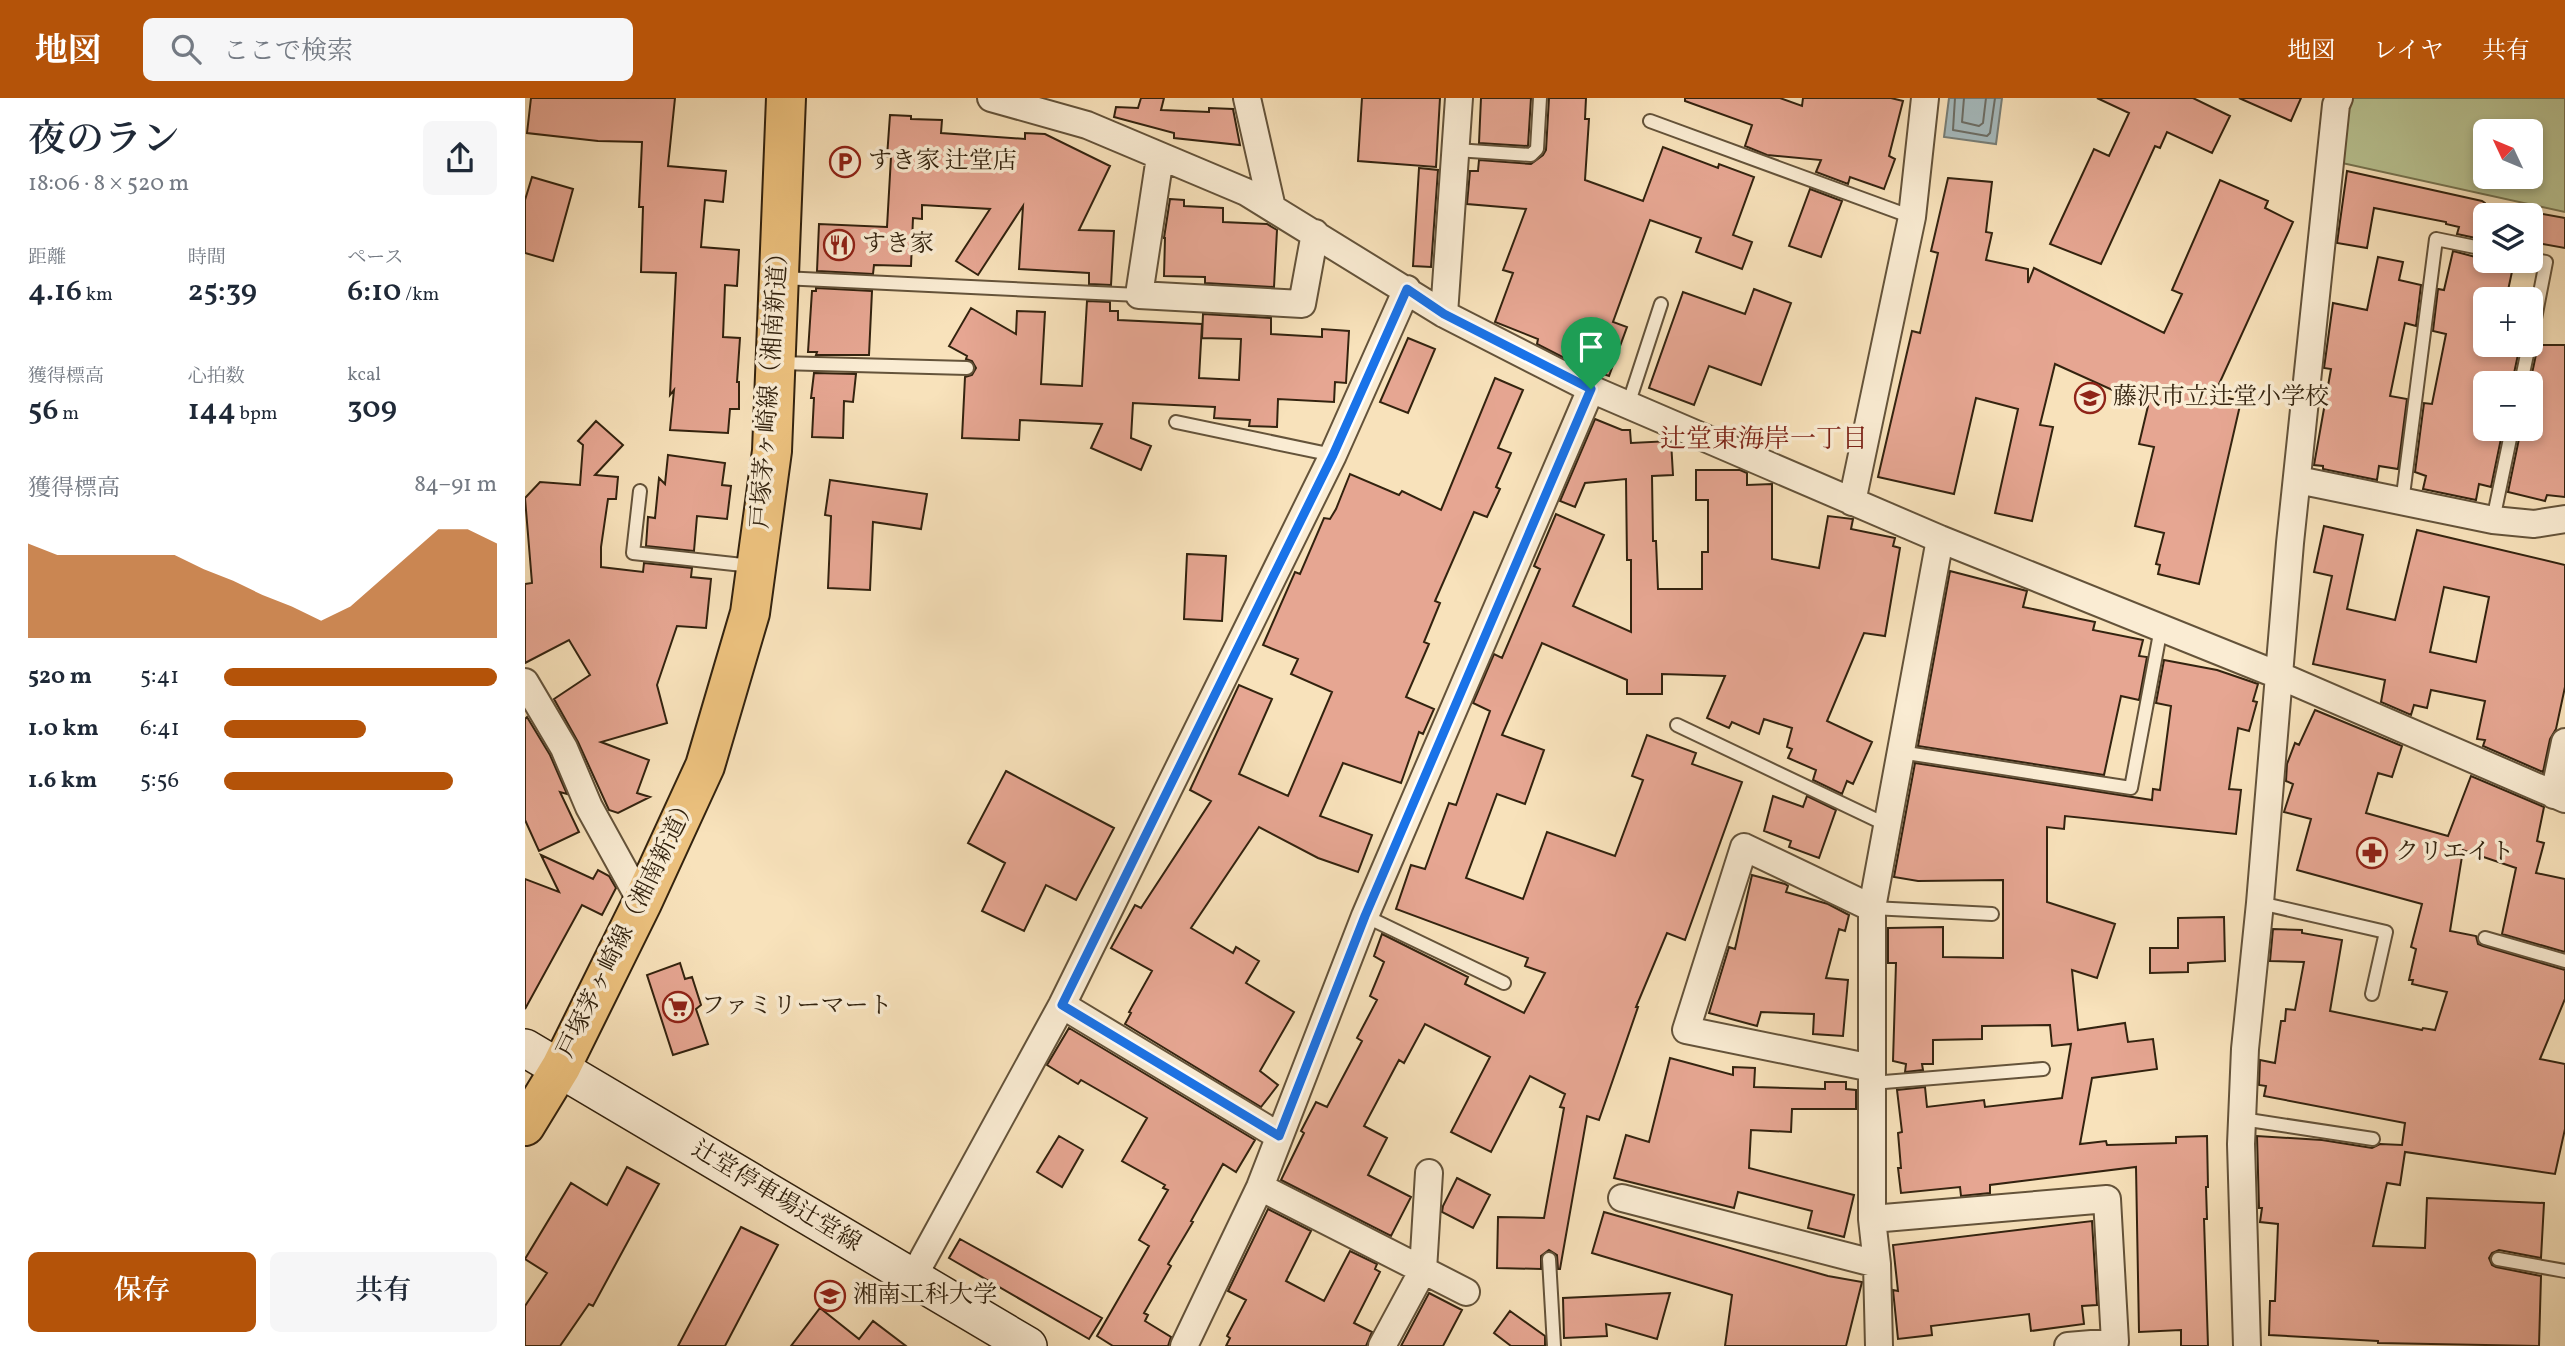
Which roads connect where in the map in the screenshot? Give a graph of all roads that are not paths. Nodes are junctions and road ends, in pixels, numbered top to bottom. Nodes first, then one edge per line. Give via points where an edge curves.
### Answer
1 (786, 98) edge
2 (991, 98) edge
3 (998, 98) edge
4 (1247, 98) edge
5 (1459, 98) edge
6 (1540, 98) edge
7 (1925, 98) edge
8 (2339, 98) edge
9 (1650, 121) dead end
10 (1456, 150) junction
11 (1160, 157) junction
12 (1272, 208) junction
13 (1912, 217) junction
14 (1315, 233) junction
15 (2473, 246) edge
16 (2543, 261) edge
17 (779, 278) junction
18 (2541, 287) edge
19 (1407, 289) junction
20 (1139, 295) junction
21 (1661, 304) dead end
22 (1444, 314) junction
23 (776, 363) junction
24 (967, 368) dead end
25 (1591, 389) junction
26 (1628, 405) junction
27 (1176, 422) dead end
28 (2509, 441) edge
29 (1333, 455) junction
30 (2298, 480) junction
31 (640, 491) dead end
32 (1852, 502) junction
33 (2402, 503) junction
34 (2565, 519) edge
35 (2493, 520) junction
36 (1940, 539) junction
37 (757, 567) junction
38 (2161, 628) junction
39 (2278, 675) junction
40 (525, 682) edge
41 (1677, 725) dead end
42 (2565, 742) edge
43 (1900, 752) junction
44 (2560, 797) edge
45 (1887, 825) junction
46 (642, 903) junction
47 (2260, 903) junction
48 (1872, 908) junction
49 (1992, 914) dead end
50 (1365, 916) junction
51 (2485, 938) dead end
52 (2565, 961) edge
53 (1504, 983) dead end
54 (2372, 993) dead end
55 (1062, 1005) junction
56 (525, 1048) edge
57 (561, 1067) junction
58 (2043, 1069) dead end
59 (1872, 1075) junction
60 (2242, 1119) junction
61 (525, 1126) edge
62 (1279, 1136) junction
63 (2373, 1139) dead end
64 (1429, 1173) dead end
65 (1260, 1187) junction
66 (1622, 1198) dead end
67 (1872, 1219) junction
68 (1549, 1259) dead end
69 (2498, 1259) dead end
70 (1877, 1264) junction
71 (1423, 1270) junction
72 (2565, 1271) edge
73 (912, 1279) junction
74 (1466, 1292) dead end
75 (1019, 1344) edge
76 (1184, 1346) edge
77 (1382, 1346) edge
78 (1554, 1346) edge
79 (1879, 1346) edge
80 (2069, 1346) edge
81 (2247, 1346) edge

1 - 17 main road, 戸塚茅ヶ崎線（湘南新道）
2 - 3 street
3 - 11 street via 1087,125
4 - 12 street
5 - 10 street
6 - 10 lane via 1537,149 1531,155
7 - 13 street
8 - 30 street
9 - 13 lane
10 - 22 street
11 - 12 street via 1246,192
11 - 20 street
12 - 14 street
13 - 32 street
14 - 19 street
14 - 20 street via 1302,304
15 - 33 lane via 2437,239
16 - 18 lane
17 - 20 lane
17 - 23 main road, 戸塚茅ヶ崎線（湘南新道）
19 - 22 street
19 - 29 street
21 - 26 lane
22 - 25 street
23 - 24 lane
23 - 37 main road, 戸塚茅ヶ崎線（湘南新道） via 772,451
25 - 26 street
25 - 50 street
26 - 32 street
27 - 29 lane
28 - 35 lane
29 - 55 street
30 - 33 street
30 - 39 street
31 - 37 lane via 633,553
32 - 36 street
33 - 35 street
34 - 35 street via 2533,524
36 - 38 street
36 - 43 street
37 - 46 main road, 戸塚茅ヶ崎線（湘南新道） via 750,613 705,766
38 - 39 street
38 - 43 lane via 2131,788
39 - 44 street
39 - 47 street
40 - 46 street via 564,748 589,807
41 - 45 lane
42 - 44 street
43 - 45 street
45 - 48 street
46 - 57 main road, 戸塚茅ヶ崎線（湘南新道）
47 - 54 lane via 2386,932
47 - 60 street
48 - 49 lane
48 - 59 street
48 - 59 street via 1744,847 1686,1030
50 - 53 lane
50 - 62 street
51 - 52 lane
55 - 62 street
55 - 73 street
56 - 57 main road, 辻堂停車場辻堂線
57 - 61 main road, 戸塚茅ヶ崎線（湘南新道）
57 - 73 main road, 辻堂停車場辻堂線
58 - 59 lane
59 - 67 street
60 - 63 lane
60 - 81 street
62 - 65 street
64 - 71 street
65 - 71 street
65 - 76 street
66 - 70 street
67 - 70 street
67 - 80 street via 2107,1199 2115,1342
68 - 78 lane
69 - 72 lane
70 - 79 street
71 - 74 street
71 - 77 street
73 - 75 main road, 辻堂停車場辻堂線

